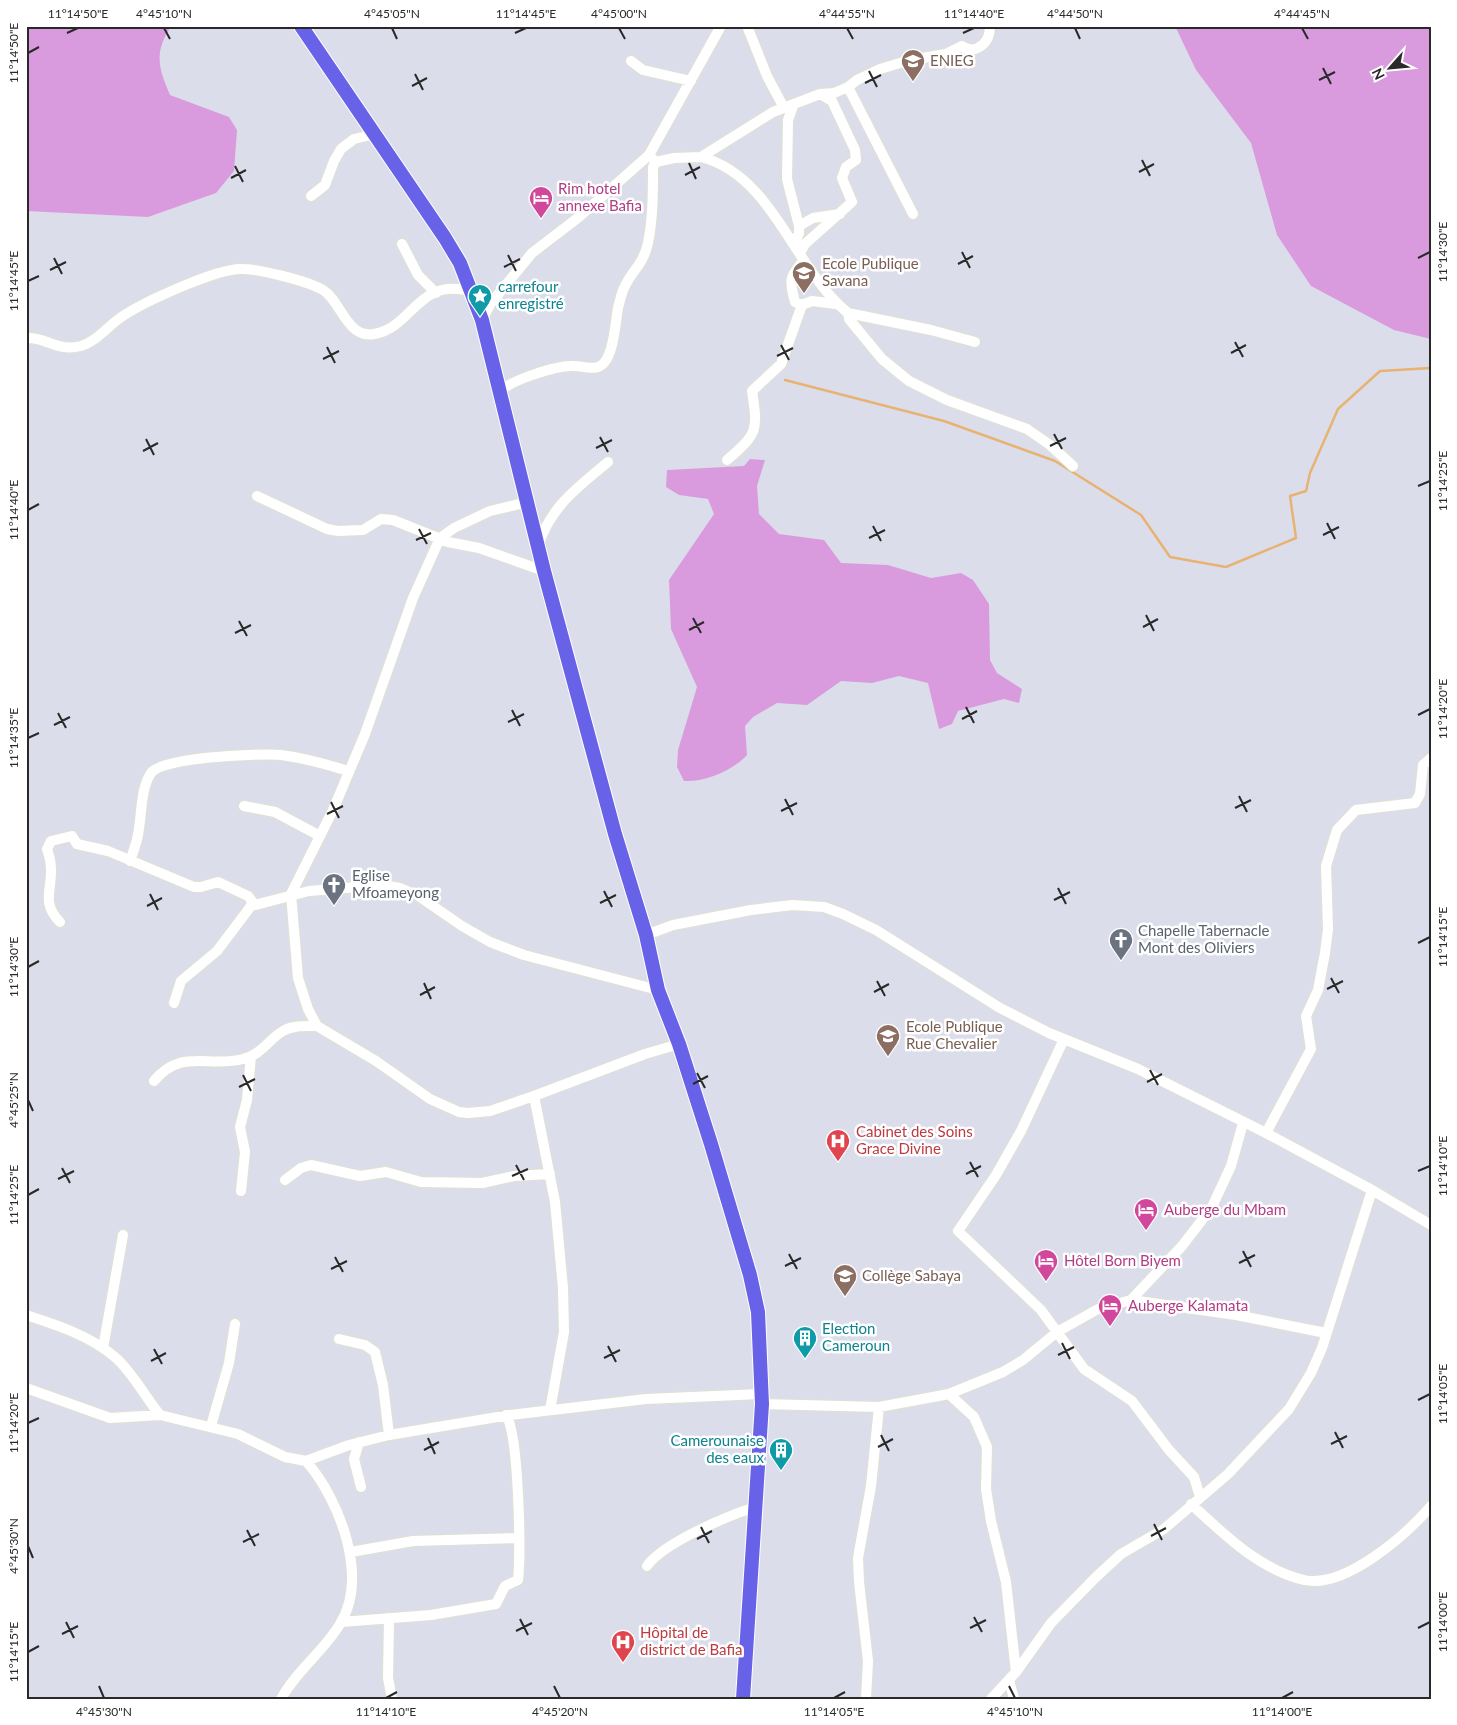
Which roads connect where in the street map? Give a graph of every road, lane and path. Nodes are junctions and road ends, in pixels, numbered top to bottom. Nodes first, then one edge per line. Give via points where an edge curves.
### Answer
1 (301, 26) edge
2 (721, 26) edge
3 (748, 26) edge
4 (989, 26) edge
5 (631, 61) dead end
6 (691, 81) junction
7 (848, 87) junction
8 (820, 94) junction
9 (788, 107) junction
10 (376, 134) junction
11 (701, 157) junction
12 (652, 159) junction
13 (311, 196) dead end
14 (841, 214) junction
15 (913, 214) dead end
16 (799, 226) junction
17 (402, 244) dead end
18 (800, 252) junction
19 (473, 292) junction
20 (436, 293) junction
21 (836, 304) junction
22 (802, 305) junction
23 (848, 313) junction
24 (482, 320) junction
25 (26, 338) edge
26 (975, 342) dead end
27 (500, 391) junction
28 (727, 460) dead end
29 (608, 462) dead end
30 (1073, 466) dead end
31 (257, 496) dead end
32 (528, 502) junction
33 (440, 538) junction
34 (538, 547) junction
35 (544, 571) junction
36 (1431, 758) edge
37 (348, 771) junction
38 (244, 806) dead end
39 (320, 836) junction
40 (130, 861) junction
41 (291, 894) junction
42 (251, 906) junction
43 (60, 922) dead end
44 (646, 935) junction
45 (658, 990) junction
46 (174, 1004) dead end
47 (317, 1026) junction
48 (1064, 1039) junction
49 (679, 1044) junction
50 (251, 1056) junction
51 (154, 1081) dead end
52 (534, 1096) junction
53 (1243, 1123) junction
54 (1266, 1134) junction
55 (550, 1174) junction
56 (285, 1180) dead end
57 (1372, 1190) junction
58 (241, 1191) dead end
59 (1431, 1225) edge
60 (123, 1235) dead end
61 (1131, 1300) junction
62 (26, 1315) edge
63 (235, 1324) dead end
64 (1057, 1332) junction
65 (1326, 1333) junction
66 (339, 1339) dead end
67 (103, 1348) junction
68 (26, 1388) edge
69 (949, 1394) junction
70 (762, 1399) junction
71 (879, 1407) junction
72 (550, 1410) junction
73 (160, 1415) junction
74 (506, 1415) junction
75 (211, 1426) junction
76 (389, 1435) junction
77 (359, 1442) junction
78 (306, 1461) junction
79 (360, 1487) dead end
80 (1200, 1497) junction
81 (1191, 1504) junction
82 (1431, 1506) edge
83 (756, 1507) junction
84 (519, 1538) junction
85 (351, 1552) junction
86 (648, 1566) dead end
87 (389, 1618) junction
88 (341, 1622) junction
89 (1012, 1676) junction
90 (281, 1699) edge
91 (392, 1699) edge
92 (743, 1699) edge
93 (866, 1699) edge
94 (991, 1699) edge
95 (996, 1699) edge
96 (1008, 1699) edge
97 (1014, 1699) edge

1 - 10 main road
2 - 6 street
3 - 9 street via 768,76
4 - 7 street via 989,34 974,51 962,46 946,54 910,60 880,69
5 - 6 street via 643,70
6 - 12 street
7 - 8 street
7 - 15 street
8 - 9 street
8 - 14 street via 832,101 856,160 846,166 842,178 852,202
9 - 11 street via 760,119
9 - 16 street via 787,179
10 - 13 street via 354,139 341,149 326,185
10 - 19 main road via 445,238
11 - 12 street
11 - 18 street via 746,181
12 - 24 street via 532,253 491,303
12 - 27 street via 652,208 645,256 622,293 606,360 594,368 556,368 526,377
14 - 16 street via 813,218
14 - 18 street
16 - 18 street
17 - 20 street via 418,275
18 - 21 street
18 - 22 street via 790,284 795,302
19 - 20 street via 453,288
19 - 24 main road
20 - 25 street via 388,329 366,334 359,333 349,323 324,290 254,269 223,270 128,312 91,342 59,348 36,337
21 - 22 street via 812,301
21 - 23 street
22 - 28 street via 781,364 752,391 756,422 750,441
23 - 26 street
23 - 30 street via 849,319 882,359 909,381 947,400 1027,429
24 - 27 main road
27 - 32 main road
29 - 34 street via 557,507 544,528
31 - 33 street via 327,529 363,530 385,518
32 - 33 street via 484,514
32 - 34 main road
33 - 35 street
33 - 37 street via 413,598 365,734
34 - 35 main road
35 - 44 main road via 615,834
36 - 54 street via 1423,765 1420,794 1415,803 1356,810 1337,830 1326,866 1328,929 1325,953 1318,990 1306,1016 1311,1049
37 - 39 street
37 - 40 street via 268,754 213,757 160,766 152,771 146,782 137,842
38 - 39 street via 274,812
39 - 41 street
40 - 42 street via 194,887 218,882 248,896
40 - 43 street via 100,848 77,844 72,836 49,842 48,896 51,911
41 - 42 street
41 - 45 street via 358,886 400,888 417,895 490,942 559,965
41 - 47 street via 298,978
42 - 46 street via 217,951 181,981
44 - 45 main road
44 - 48 street via 673,926 751,910 792,905 824,907 876,930 1000,1008
45 - 49 main road
47 - 50 street via 291,1027 282,1031
47 - 52 street via 376,1061 430,1100 459,1112 490,1111
48 - 53 street via 1138,1069
48 - 64 street via 1021,1131 958,1231 1017,1286
49 - 52 street
49 - 70 main road via 750,1275 760,1330
50 - 51 street via 229,1062 196,1060 176,1064 162,1071
50 - 58 street via 247,1100 240,1127 245,1152
52 - 55 street
53 - 54 street
53 - 61 street via 1231,1166 1212,1207 1194,1232
54 - 57 street
55 - 56 street via 514,1176 482,1183 421,1182 386,1172 360,1176 310,1165
55 - 72 street via 558,1226 564,1332
57 - 59 street
57 - 65 street
60 - 67 street
61 - 64 street via 1098,1309
61 - 65 street via 1236,1315
62 - 67 street via 64,1328
63 - 75 street via 229,1363
64 - 69 street via 1003,1372
64 - 80 street via 1084,1368 1132,1401 1194,1477
65 - 80 street via 1311,1373 1289,1409 1228,1474
66 - 76 street via 374,1352 383,1385
67 - 73 street via 130,1374
68 - 73 street via 110,1418
69 - 71 street
69 - 89 street via 974,1417 987,1447 986,1489 1007,1591
70 - 71 street
70 - 72 street via 646,1399
70 - 83 main road
71 - 93 street via 871,1486 858,1558 868,1660
72 - 74 street
73 - 75 street
74 - 76 street
74 - 84 street via 515,1458
75 - 78 street via 254,1440 285,1458
76 - 77 street
77 - 78 street
77 - 79 street via 354,1458
78 - 85 street via 323,1483
80 - 81 street
81 - 82 street via 1244,1551 1268,1565 1304,1580 1315,1581 1349,1571 1375,1558
81 - 89 street via 1164,1529 1121,1554 1096,1577 1051,1623
83 - 86 street via 674,1543 658,1553
83 - 92 main road
84 - 85 street via 413,1541
84 - 87 street via 518,1580 505,1586 496,1604
85 - 88 street via 353,1582 347,1611
87 - 88 street
87 - 91 street via 388,1672
88 - 90 street
89 - 94 street
89 - 97 street
95 - 96 street

